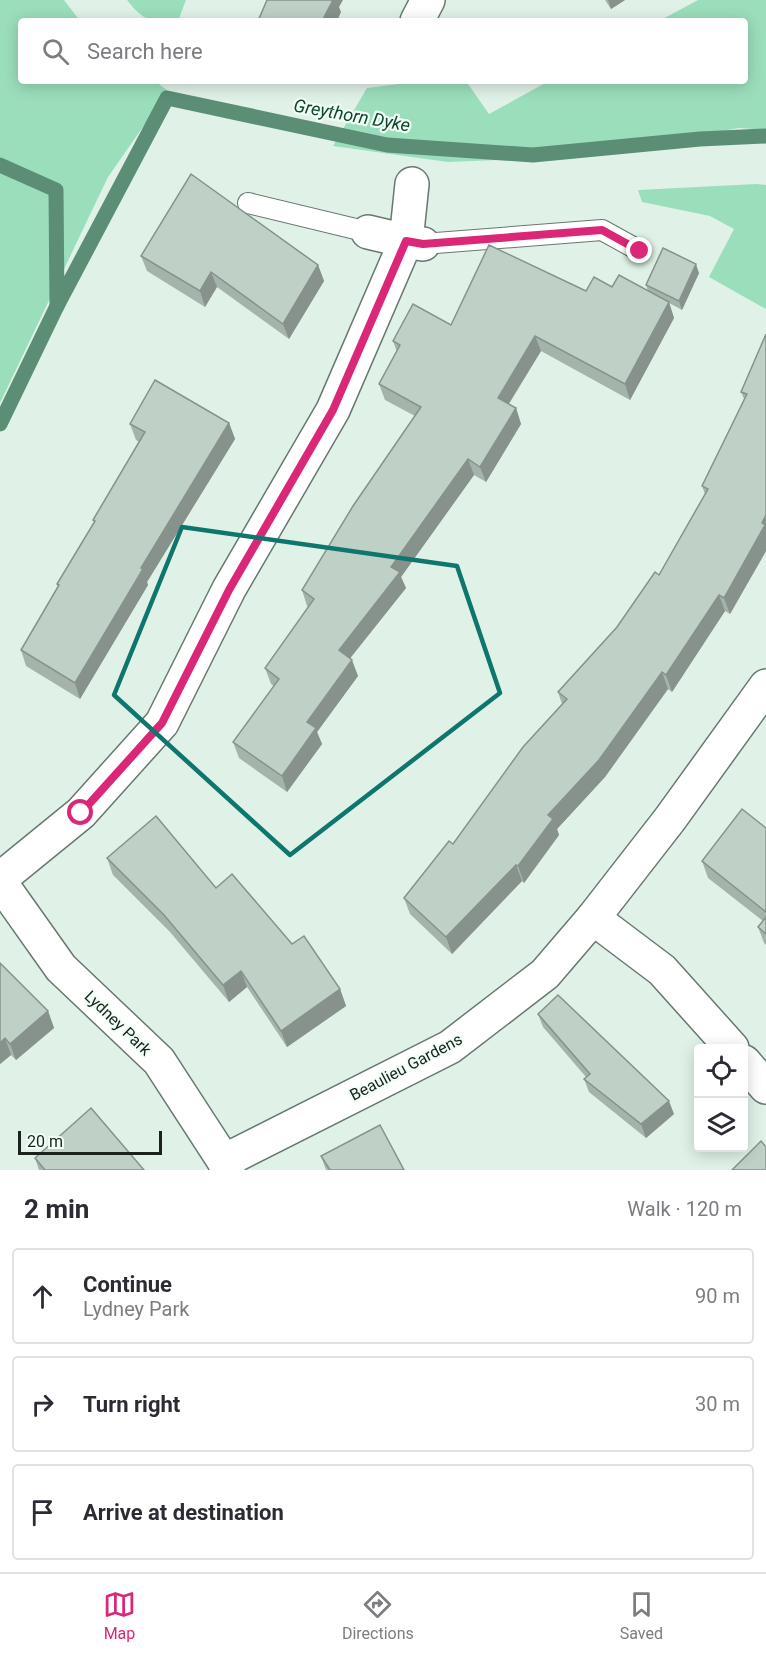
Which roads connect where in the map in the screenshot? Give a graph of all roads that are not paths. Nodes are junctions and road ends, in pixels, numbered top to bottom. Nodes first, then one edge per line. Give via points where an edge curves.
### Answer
1 (428, 0) edge
2 (419, 18) edge
3 (412, 184) dead end
4 (248, 203) dead end
5 (368, 232) joint
6 (415, 242) junction
7 (640, 251) dead end
8 (766, 686) edge
9 (0, 880) edge
10 (593, 918) junction
11 (728, 1044) edge
12 (748, 1067) edge
13 (766, 1087) edge
14 (226, 1165) edge

1 - 2 street
3 - 6 street, Lydney Park
4 - 5 lane
5 - 6 street
6 - 7 lane via 602,230
6 - 9 street, Lydney Park via 333,410 229,590 162,723 81,813
8 - 10 street, Beaulieu Gardens
9 - 14 street, Lydney Park via 61,968 159,1061
10 - 11 street via 662,970
10 - 14 street, Beaulieu Gardens via 545,974 450,1047
12 - 13 street

